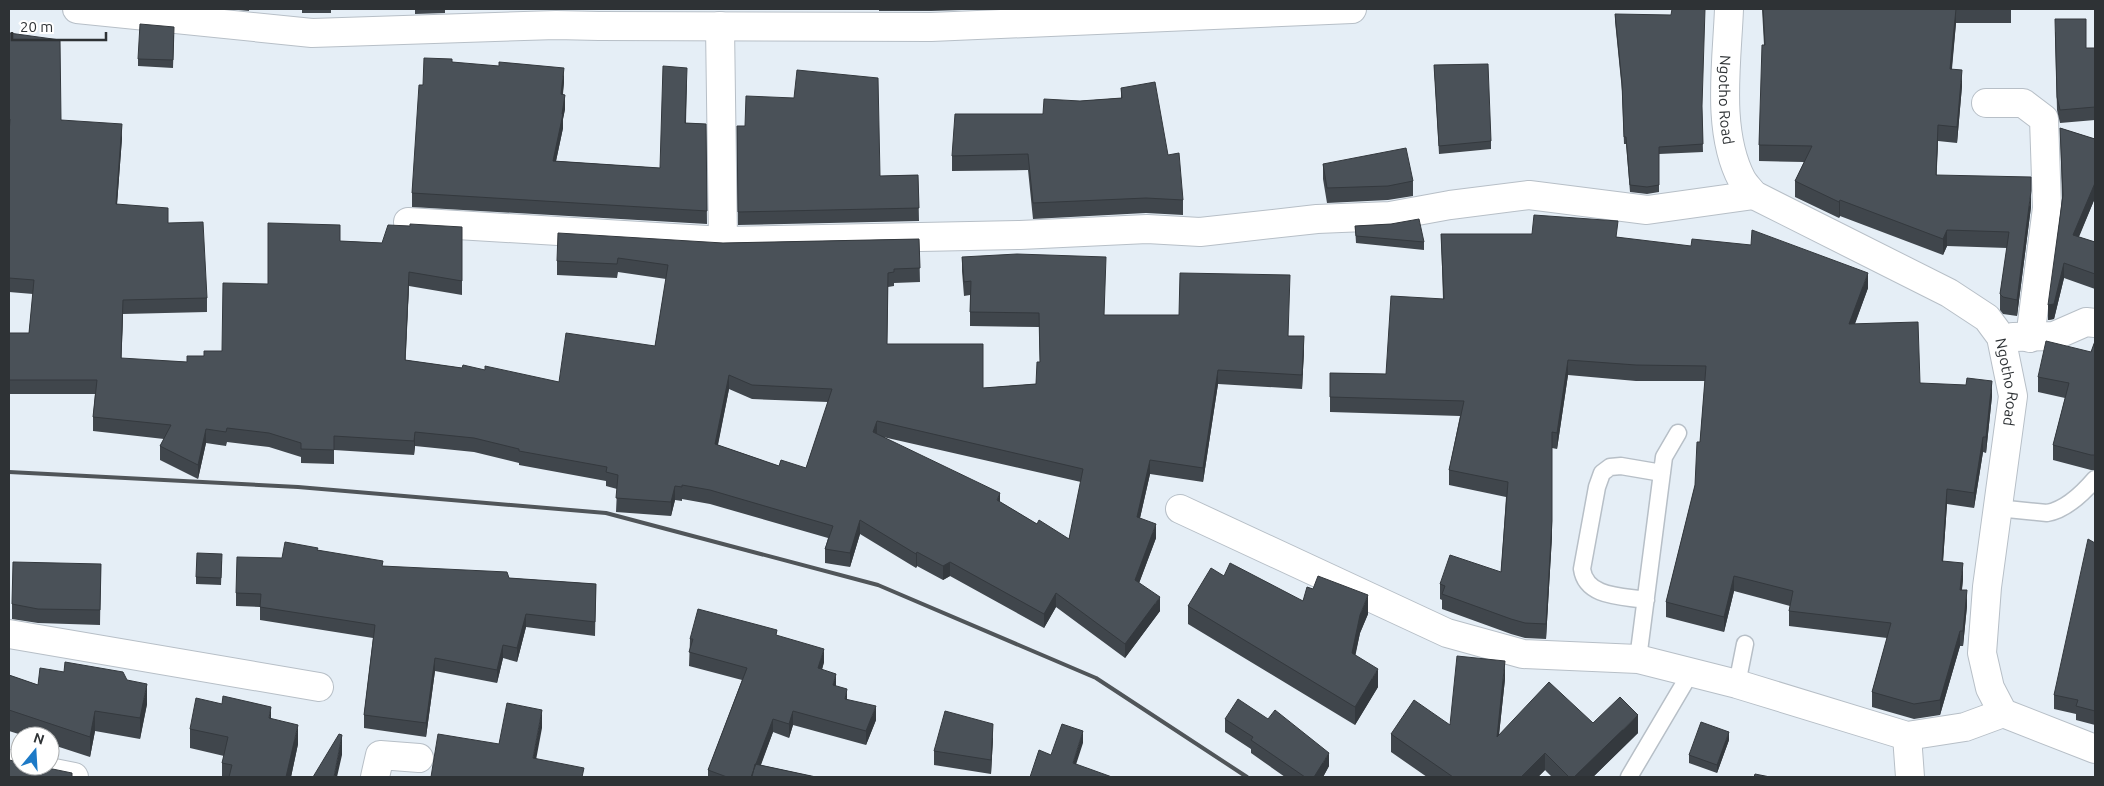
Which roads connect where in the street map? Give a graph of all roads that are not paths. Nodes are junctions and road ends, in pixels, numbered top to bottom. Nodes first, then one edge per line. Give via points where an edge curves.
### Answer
1 (76, 9) edge
2 (1352, 9) edge
3 (1729, 9) edge
4 (557, 17) edge
5 (720, 26) junction
6 (1986, 103) dead end
7 (1754, 195) junction
8 (408, 222) dead end
9 (723, 241) junction
10 (2095, 323) edge
11 (2001, 337) junction
12 (2030, 338) junction
13 (1678, 433) dead end
14 (1662, 473) junction
15 (2095, 479) edge
16 (2089, 496) edge
17 (1998, 508) junction
18 (1180, 509) dead end
19 (1646, 600) junction
20 (9, 634) edge
21 (1745, 644) dead end
22 (1638, 659) junction
23 (1691, 672) junction
24 (1737, 684) junction
25 (319, 687) dead end
26 (2003, 713) junction
27 (1907, 736) junction
28 (2095, 749) edge
29 (419, 758) dead end
30 (9, 764) edge
31 (74, 777) edge
32 (374, 777) edge
33 (1629, 777) edge
34 (1910, 777) edge

1 - 4 street via 312,32
2 - 5 street via 931,27
3 - 7 street, Ngotho Road via 1724,108 1742,181
4 - 5 street
5 - 9 street
6 - 12 street via 2023,103 2044,120 2047,208
7 - 9 street via 1647,210 1528,195 1390,216 1318,219 1200,232 1147,229
7 - 11 street, Ngotho Road via 1949,294 1986,318
8 - 9 street
10 - 12 street via 2086,322 2054,336
11 - 12 street
11 - 17 street, Ngotho Road via 2014,396
13 - 14 lane via 1664,456
14 - 19 lane
14 - 19 lane via 1621,466 1610,467 1602,473 1582,569 1584,578 1596,590
15 - 16 lane
16 - 17 lane via 2055,512
17 - 26 street, Ngotho Road via 1982,653 1990,688
18 - 22 street via 1447,633 1523,654
19 - 22 lane
20 - 25 street
21 - 24 lane
22 - 23 street
23 - 24 street
23 - 33 lane
24 - 27 street
26 - 27 street via 1965,727
26 - 28 street
27 - 34 street
29 - 32 street via 380,754
30 - 31 street

